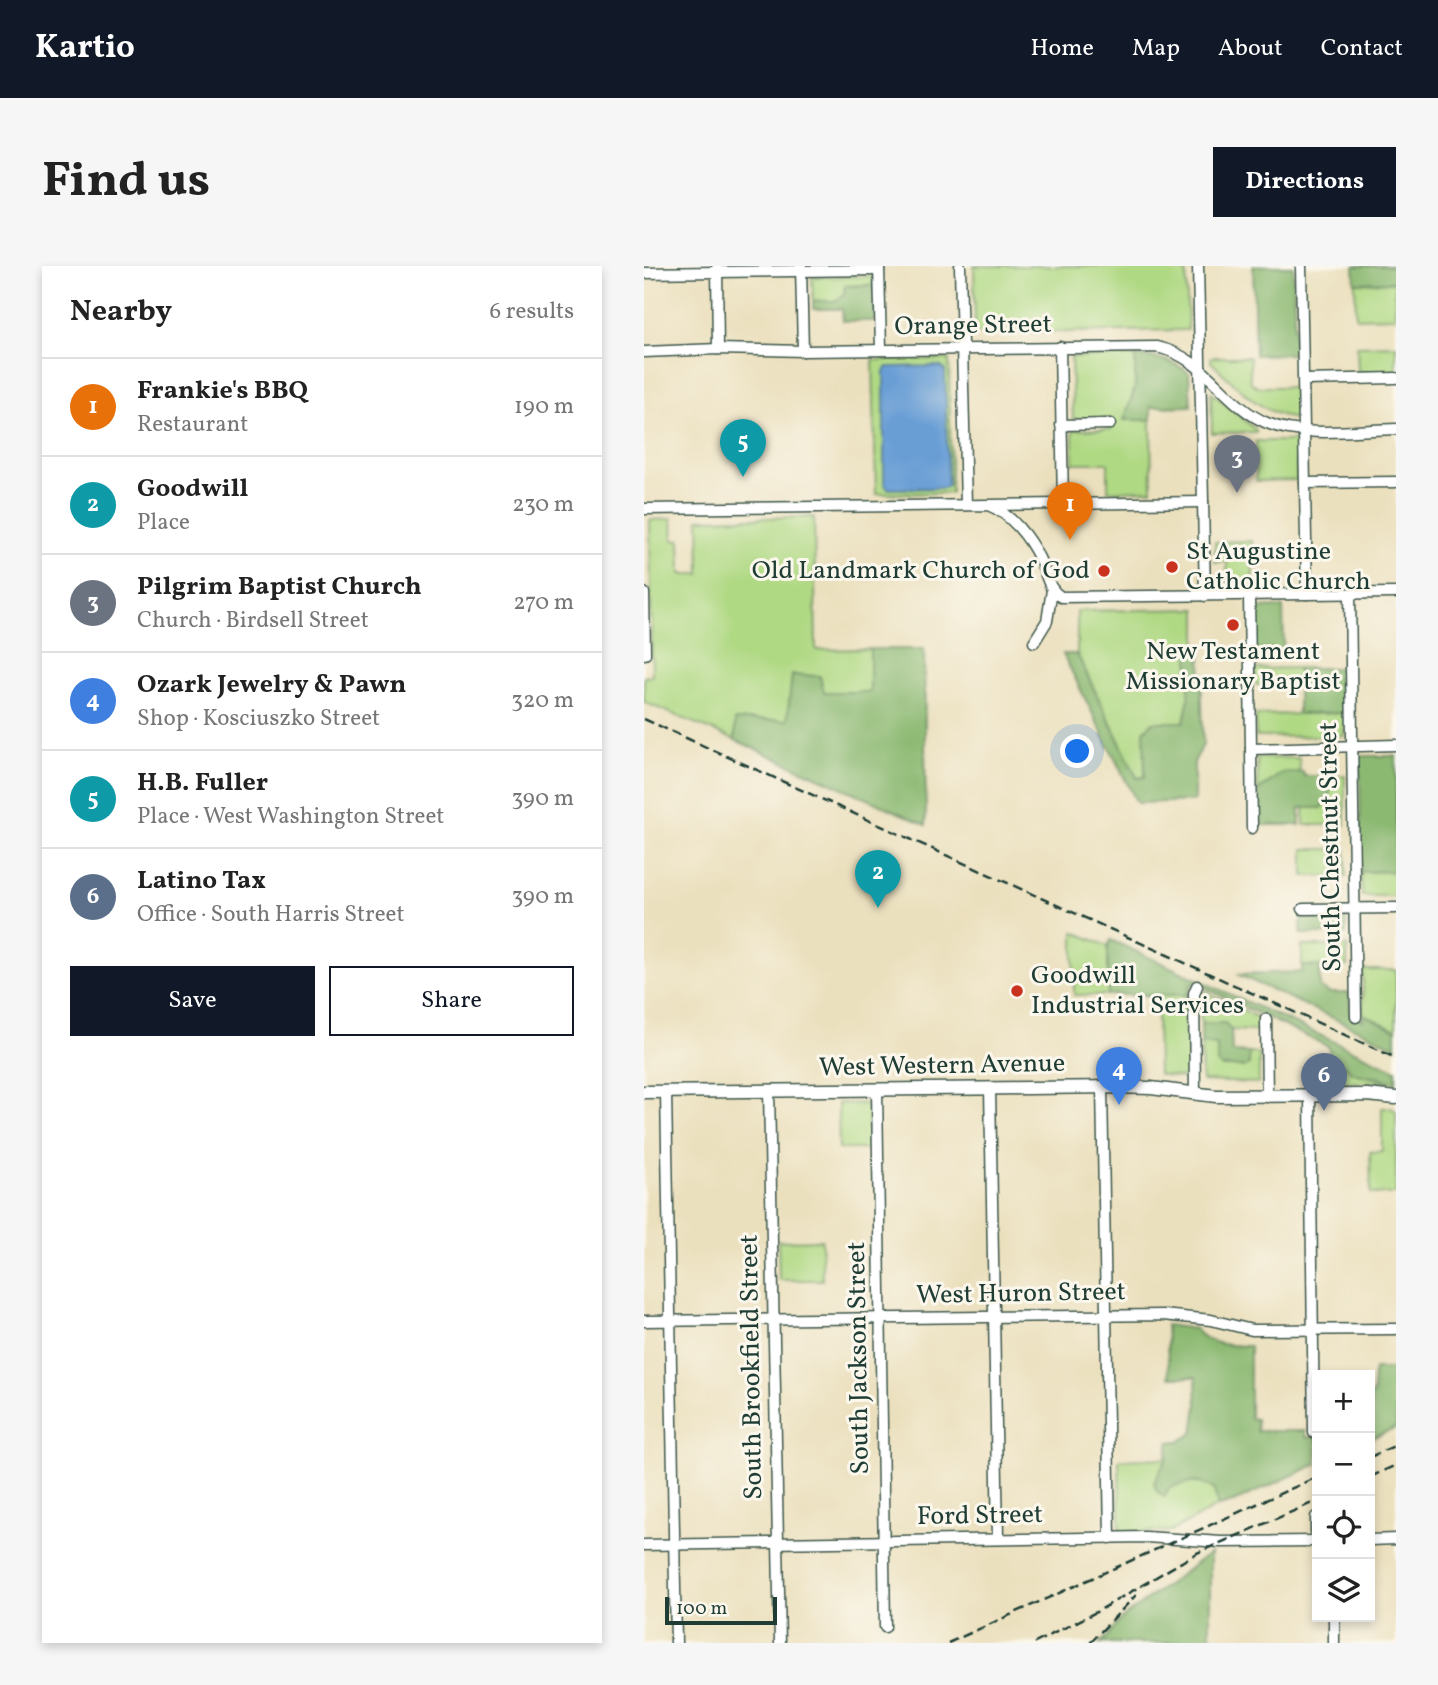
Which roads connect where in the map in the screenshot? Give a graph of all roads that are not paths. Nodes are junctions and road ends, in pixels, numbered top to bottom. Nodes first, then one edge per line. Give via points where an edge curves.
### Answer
1 (960, 266) edge
2 (1198, 266) edge
3 (1301, 266) edge
4 (879, 268) edge
5 (717, 269) edge
6 (801, 269) edge
7 (644, 273) edge
8 (1060, 347) junction
9 (963, 348) junction
10 (718, 349) junction
11 (881, 349) junction
12 (803, 351) junction
13 (644, 352) edge
14 (1200, 368) junction
15 (1396, 378) edge
16 (1304, 380) junction
17 (1110, 424) dead end
18 (1061, 425) junction
19 (1396, 429) edge
20 (1305, 431) junction
21 (1396, 482) edge
22 (1306, 483) junction
23 (1203, 502) junction
24 (1063, 503) junction
25 (966, 505) junction
26 (988, 505) junction
27 (644, 509) edge
28 (1052, 590) junction
29 (644, 593) edge
30 (1396, 593) edge
31 (1307, 594) junction
32 (1350, 594) junction
33 (1249, 595) junction
34 (1205, 596) junction
35 (1034, 642) dead end
36 (645, 654) edge
37 (1396, 745) edge
38 (1352, 746) junction
39 (1251, 749) junction
40 (1252, 828) dead end
41 (1354, 908) junction
42 (1396, 908) edge
43 (1303, 909) dead end
44 (1197, 986) dead end
45 (1356, 1017) dead end
46 (1266, 1019) dead end
47 (1102, 1087) junction
48 (990, 1088) junction
49 (877, 1089) junction
50 (1396, 1090) edge
51 (769, 1091) junction
52 (644, 1092) edge
53 (666, 1092) junction
54 (1195, 1094) junction
55 (1367, 1095) junction
56 (1267, 1097) junction
57 (1310, 1097) junction
58 (1382, 1098) junction
59 (1396, 1098) edge
60 (1396, 1104) edge
61 (1106, 1316) junction
62 (994, 1317) junction
63 (881, 1318) junction
64 (774, 1320) junction
65 (644, 1321) edge
66 (670, 1321) junction
67 (1396, 1329) edge
68 (1313, 1331) junction
69 (1313, 1370) edge
70 (1110, 1538) junction
71 (998, 1539) junction
72 (1396, 1539) edge
73 (885, 1540) junction
74 (1375, 1540) edge
75 (1312, 1541) edge
76 (778, 1542) junction
77 (674, 1543) junction
78 (644, 1545) edge
79 (1334, 1622) edge
80 (885, 1627) dead end
81 (676, 1643) edge
82 (780, 1643) edge
83 (1334, 1643) edge

1 - 9 street
2 - 14 street
3 - 16 street
4 - 6 street
4 - 11 street
5 - 6 street
5 - 7 street
5 - 10 street
6 - 12 street
8 - 9 street, Orange Street
8 - 14 street, Orange Street via 1157,347
8 - 18 street
9 - 11 street, Orange Street
9 - 25 street
10 - 12 street, Orange Street
10 - 13 street, Orange Street
11 - 12 street, Orange Street
14 - 20 street, Orange Street via 1251,414 1277,426
14 - 23 street
15 - 16 street
16 - 20 street
17 - 18 street
18 - 24 street
19 - 20 street, Orange Street
20 - 22 street
21 - 22 street
22 - 31 street
23 - 24 street
23 - 34 street
24 - 26 street
25 - 26 street
25 - 27 street
26 - 28 street via 1006,516 1028,541
28 - 34 street via 1069,598
28 - 35 street via 1046,621
29 - 36 street
30 - 32 street
31 - 32 street
31 - 33 street
32 - 38 street, South Chestnut Street
33 - 34 street
33 - 39 street
37 - 38 street
38 - 39 street
38 - 41 street, South Chestnut Street
39 - 40 street
41 - 42 street
41 - 43 street
41 - 45 street, South Chestnut Street
44 - 54 street
46 - 56 street
47 - 48 main road, West Western Avenue
47 - 54 main road, West Western Avenue
47 - 61 street
48 - 49 main road, West Western Avenue
48 - 62 street
49 - 51 main road, West Western Avenue
49 - 63 street, South Jackson Street
50 - 55 main road, West Western Avenue
51 - 53 main road, West Western Avenue
51 - 64 street, South Brookfield Street
52 - 53 main road, West Western Avenue
53 - 66 street
54 - 56 main road, West Western Avenue
55 - 57 main road, West Western Avenue
55 - 58 main road, West Western Avenue
56 - 57 main road, West Western Avenue
57 - 68 street
58 - 59 main road, West Western Avenue
58 - 60 main road
61 - 62 street, West Huron Street
61 - 68 street, West Huron Street via 1190,1317 1252,1331
61 - 70 street
62 - 63 street, West Huron Street
62 - 71 street
63 - 64 street, West Huron Street
63 - 73 street, South Jackson Street
64 - 66 street, West Huron Street
64 - 76 street, South Brookfield Street
65 - 66 street, West Huron Street
66 - 77 street
67 - 68 street, West Huron Street
68 - 69 street
70 - 71 street, Ford Street
70 - 75 street, Ford Street
71 - 73 street, Ford Street
72 - 74 street
73 - 76 street, Ford Street
73 - 80 street, South Jackson Street
76 - 77 street, Ford Street
76 - 82 street, South Brookfield Street
77 - 78 street, Ford Street
77 - 81 street
79 - 83 street

